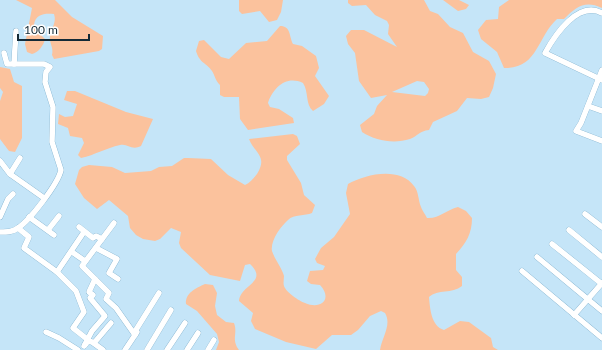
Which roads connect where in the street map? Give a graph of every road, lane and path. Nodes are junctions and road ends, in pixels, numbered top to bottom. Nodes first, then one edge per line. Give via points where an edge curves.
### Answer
1 (602, 14) edge
2 (16, 31) dead end
3 (2, 52) edge
4 (14, 53) junction
5 (14, 64) junction
6 (602, 70) edge
7 (600, 79) edge
8 (588, 106) junction
9 (602, 112) edge
10 (602, 141) edge
11 (20, 158) dead end
12 (0, 161) edge
13 (10, 174) junction
14 (13, 194) dead end
15 (44, 198) junction
16 (586, 214) dead end
17 (60, 216) dead end
18 (0, 217) edge
19 (30, 217) junction
20 (114, 223) dead end
21 (79, 227) dead end
22 (602, 227) edge
23 (18, 228) junction
24 (48, 230) junction
25 (569, 230) dead end
26 (0, 232) edge
27 (84, 232) junction
28 (54, 235) dead end
29 (102, 239) junction
30 (552, 244) dead end
31 (96, 248) junction
32 (72, 252) junction
33 (537, 257) dead end
34 (602, 257) edge
35 (85, 261) junction
36 (522, 271) dead end
37 (58, 272) junction
38 (95, 279) junction
39 (118, 279) dead end
40 (602, 283) edge
41 (159, 293) dead end
42 (588, 299) junction
43 (170, 310) dead end
44 (602, 311) edge
45 (574, 315) junction
46 (111, 323) dead end
47 (184, 323) dead end
48 (142, 324) dead end
49 (46, 332) dead end
50 (198, 333) dead end
51 (134, 334) junction
52 (602, 338) edge
53 (87, 339) junction
54 (214, 340) dead end
55 (94, 343) junction
56 (83, 348) edge
57 (78, 350) edge
58 (103, 350) edge
59 (125, 350) edge
60 (147, 350) edge
61 (167, 350) edge
62 (189, 350) edge
63 (208, 350) edge

1 - 7 street via 591,8 580,10 557,32 545,53
2 - 4 street
3 - 4 street
3 - 5 street via 6,64
4 - 5 street
5 - 15 street via 50,66 46,72 45,82 53,107 52,142 61,170 54,186
6 - 7 street
7 - 8 street
8 - 9 street
8 - 10 street via 576,131
11 - 13 street
12 - 13 street
13 - 15 street
14 - 18 street
15 - 19 street
16 - 22 street
17 - 24 street
19 - 23 street
19 - 24 street
20 - 29 street
21 - 27 street
23 - 26 street
23 - 37 street via 29,237 24,248
24 - 28 street
25 - 34 street
27 - 29 street via 93,238 96,236
27 - 32 street
29 - 31 street
30 - 40 street
31 - 35 street
31 - 39 street via 117,260 109,274
32 - 35 street
32 - 37 street
33 - 42 street
35 - 38 street via 82,267
36 - 45 street
37 - 53 street via 76,291 84,312 73,328
38 - 51 street via 109,293 106,299 116,308
38 - 53 street via 89,292 93,295 90,298 105,316
40 - 42 street
41 - 51 street
42 - 44 street
42 - 45 street
43 - 60 street
45 - 52 street
46 - 55 street
47 - 61 street
48 - 51 street
49 - 57 street
50 - 62 street
51 - 59 street
53 - 56 street
54 - 63 street
55 - 56 street via 88,341
55 - 58 street

